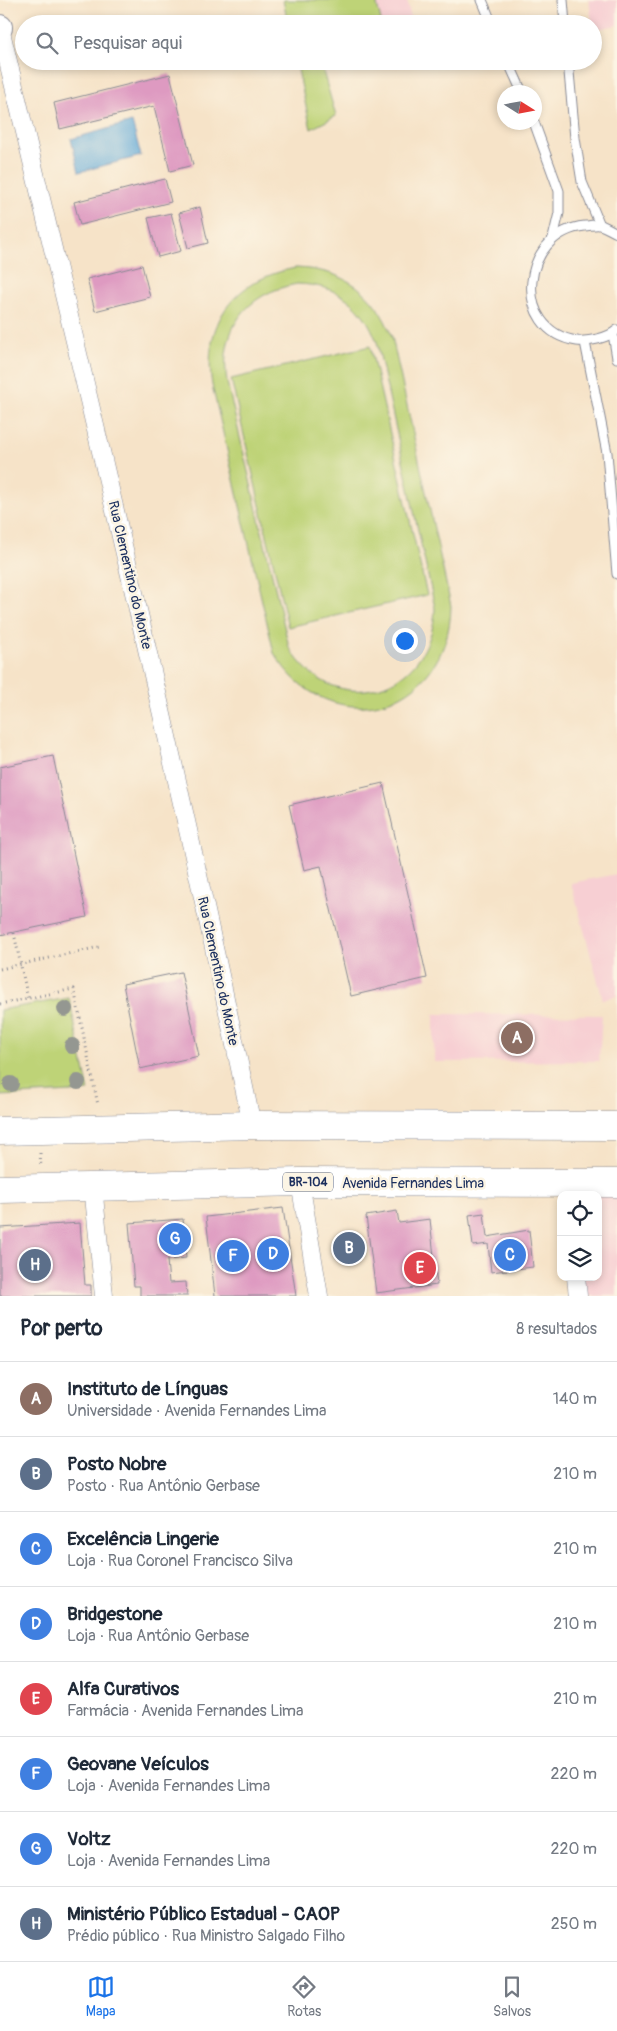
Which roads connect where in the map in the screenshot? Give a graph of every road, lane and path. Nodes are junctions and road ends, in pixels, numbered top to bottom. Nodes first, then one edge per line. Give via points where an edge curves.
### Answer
1 (482, 0) edge
2 (563, 0) edge
3 (488, 15) edge
4 (564, 15) edge
5 (0, 28) edge
6 (512, 70) edge
7 (569, 70) edge
8 (519, 85) edge
9 (537, 130) edge
10 (600, 225) junction
11 (617, 233) edge
12 (553, 238) junction
13 (615, 332) edge
14 (585, 342) junction
15 (617, 358) edge
16 (617, 574) edge
17 (14, 932) dead end
18 (99, 947) dead end
19 (20, 965) junction
20 (0, 969) edge
21 (28, 999) junction
22 (0, 1004) edge
23 (98, 1105) dead end
24 (252, 1126) junction
25 (617, 1126) edge
26 (38, 1130) junction
27 (0, 1131) edge
28 (300, 1182) junction
29 (617, 1183) edge
30 (94, 1186) junction
31 (42, 1188) junction
32 (0, 1189) edge
33 (563, 1189) edge
34 (576, 1281) edge
35 (104, 1296) edge
36 (319, 1296) edge
37 (578, 1296) edge

1 - 3 lane
2 - 4 lane
5 - 24 street, Rua Clementino do Monte via 106,469
6 - 8 lane
7 - 10 lane via 582,182
9 - 12 lane via 559,192 559,213
10 - 11 lane
10 - 12 lane via 575,227
12 - 14 lane via 537,258 531,282 534,307 547,328 568,339
13 - 14 lane
13 - 15 lane
14 - 16 lane via 607,453
17 - 19 path
18 - 19 path
19 - 20 path
19 - 21 path
21 - 22 path
21 - 23 path via 74,990
24 - 25 highway
24 - 26 highway
26 - 27 highway
26 - 31 path
28 - 30 highway, Avenida Fernandes Lima / BR-104
28 - 33 highway, Avenida Fernandes Lima / BR-104
28 - 36 street
29 - 33 highway, Avenida Fernandes Lima / BR-104
30 - 31 highway, Avenida Fernandes Lima / BR-104
30 - 35 street
31 - 32 highway, Avenida Fernandes Lima / BR-104
34 - 37 street

